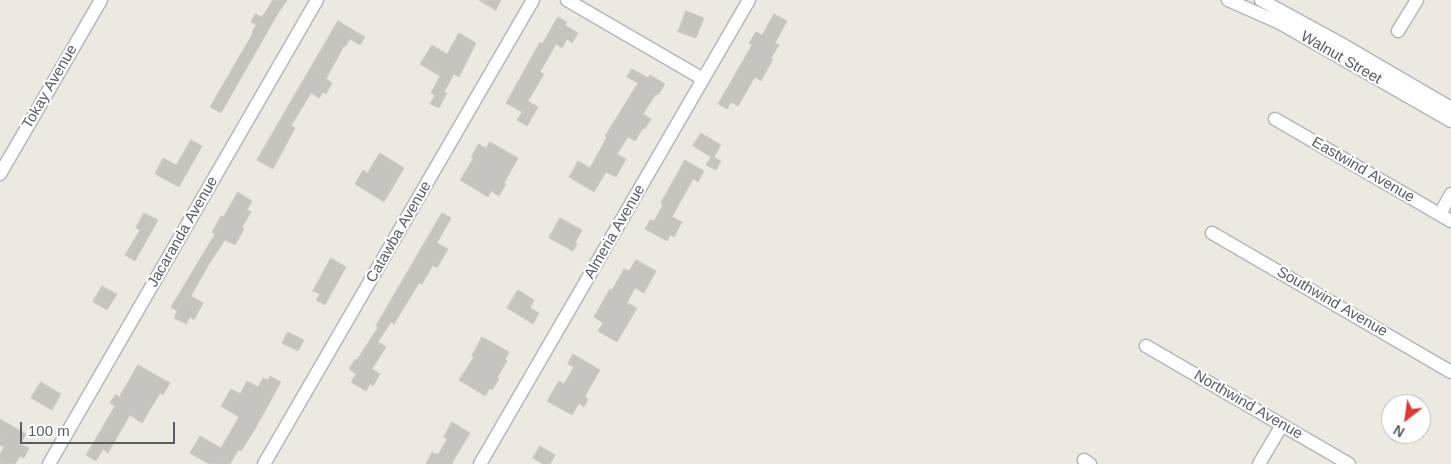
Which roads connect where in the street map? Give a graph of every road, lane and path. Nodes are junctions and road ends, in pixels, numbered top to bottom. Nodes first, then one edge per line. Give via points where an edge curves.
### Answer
1 (101, 0) edge
2 (317, 0) edge
3 (533, 0) edge
4 (566, 0) edge
5 (749, 0) edge
6 (1228, 0) edge
7 (1261, 0) edge
8 (1417, 0) edge
9 (1278, 4) edge
10 (1398, 31) dead end
11 (703, 79) junction
12 (1451, 108) edge
13 (1275, 119) dead end
14 (1451, 121) edge
15 (0, 174) edge
16 (1451, 194) edge
17 (1445, 217) edge
18 (1212, 233) dead end
19 (1146, 346) dead end
20 (1451, 372) edge
21 (1282, 425) junction
22 (49, 464) edge
23 (264, 464) edge
24 (480, 464) edge
25 (1259, 464) edge
26 (1350, 464) edge

1 - 15 street, Tokay Avenue
2 - 22 street, Jacaranda Avenue
3 - 23 street, Catawba Avenue
4 - 11 street
5 - 11 street, Almeria Avenue
6 - 14 street, Walnut Street via 1280,23
7 - 9 street, Walnut Street
8 - 10 street
9 - 12 street, Walnut Street
11 - 24 street, Almeria Avenue
13 - 17 street, Eastwind Avenue
16 - 17 street
18 - 20 street, Southwind Avenue
19 - 21 street, Northwind Avenue
21 - 25 street
21 - 26 street, Northwind Avenue

